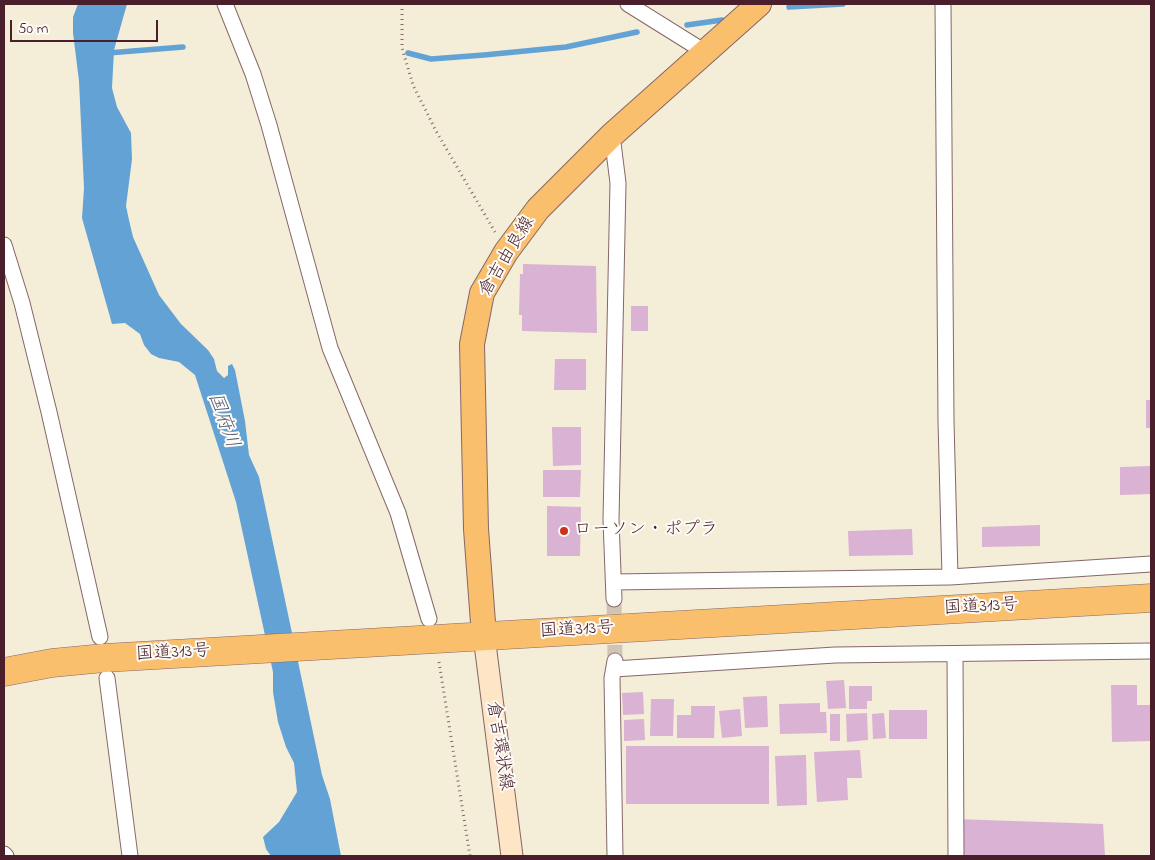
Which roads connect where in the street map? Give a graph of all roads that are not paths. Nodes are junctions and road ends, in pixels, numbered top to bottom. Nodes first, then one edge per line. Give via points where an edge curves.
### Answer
1 (225, 4) edge
2 (628, 4) edge
3 (759, 4) edge
4 (943, 4) edge
5 (705, 52) junction
6 (612, 135) junction
7 (4, 245) edge
8 (1151, 564) edge
9 (950, 577) junction
10 (614, 582) junction
11 (1151, 598) edge
12 (614, 599) tunnel mouth
13 (484, 636) junction
14 (100, 637) dead end
15 (431, 640) junction
16 (1151, 651) edge
17 (955, 654) junction
18 (4, 672) edge
19 (107, 678) dead end
20 (130, 856) edge
21 (512, 856) edge
22 (615, 856) edge
23 (956, 856) edge

1 - 15 street via 269,125 330,348 398,513
2 - 5 street
3 - 5 main road, 倉吉由良線
4 - 9 street
5 - 6 main road, 倉吉由良線
6 - 10 street via 618,183 611,520
6 - 13 main road, 倉吉由良線 via 538,209 506,252 482,293 472,344 476,529
7 - 14 street via 49,412
8 - 9 street
9 - 10 street
10 - 12 street
11 - 13 highway, 国道313号
13 - 15 highway, 国道313号
13 - 21 main road, 倉吉環状線
15 - 18 highway, 国道313号 via 125,657 52,663
16 - 17 street
17 - 22 street via 835,655 614,664
17 - 23 street
19 - 20 street

